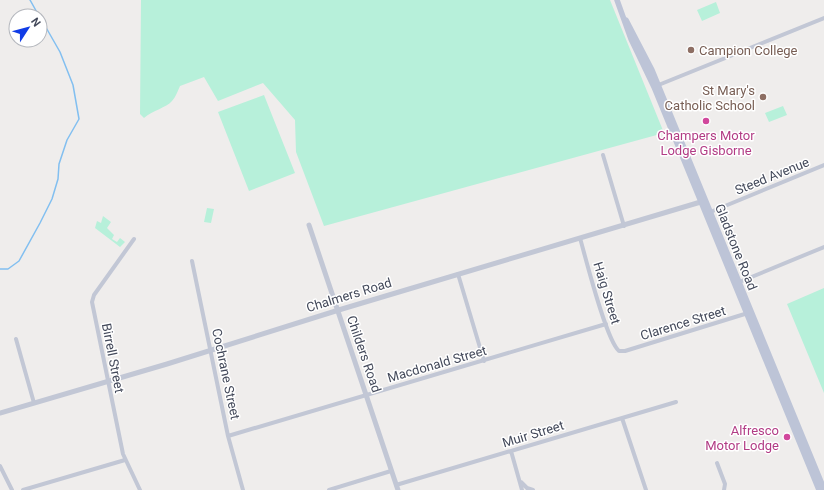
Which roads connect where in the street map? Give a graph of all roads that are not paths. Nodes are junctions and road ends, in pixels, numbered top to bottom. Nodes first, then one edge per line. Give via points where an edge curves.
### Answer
1 (617, 0) edge
2 (824, 18) edge
3 (656, 86) junction
4 (602, 155) dead end
5 (824, 165) edge
6 (703, 202) junction
7 (708, 213) junction
8 (309, 225) dead end
9 (624, 226) junction
10 (580, 238) junction
11 (134, 239) dead end
12 (824, 247) edge
13 (192, 261) dead end
14 (458, 274) junction
15 (737, 284) junction
16 (337, 310) junction
17 (749, 313) junction
18 (606, 324) junction
19 (16, 340) dead end
20 (211, 350) junction
21 (619, 351) joint
22 (484, 361) junction
23 (108, 381) junction
24 (366, 395) junction
25 (676, 402) dead end
26 (34, 403) junction
27 (0, 413) edge
28 (622, 418) junction
29 (228, 436) junction
30 (511, 451) junction
31 (126, 460) junction
32 (717, 463) dead end
33 (0, 466) edge
34 (391, 471) junction
35 (521, 482) junction
36 (397, 487) edge
37 (824, 489) edge
38 (12, 490) edge
39 (23, 490) edge
40 (140, 490) edge
41 (243, 490) edge
42 (329, 490) edge
43 (522, 490) edge
44 (533, 490) edge
45 (646, 490) edge
46 (724, 490) edge
47 (819, 490) edge

1 - 3 main road, Gladstone Road
2 - 3 street
3 - 6 main road, Gladstone Road
4 - 9 street
5 - 7 street, Steed Avenue
6 - 7 main road, Gladstone Road
6 - 9 street, Chalmers Road
7 - 15 main road, Gladstone Road
8 - 16 street, Childers Road
9 - 10 street, Chalmers Road
10 - 14 street, Chalmers Road
10 - 18 street, Haig Street
11 - 23 street, Birrell Street via 92,298
12 - 15 street
13 - 20 street, Cochrane Street
14 - 16 street, Chalmers Road
14 - 22 street
15 - 17 main road, Gladstone Road
16 - 20 street, Chalmers Road
16 - 24 street, Childers Road
17 - 21 street, Clarence Street
17 - 37 main road, Gladstone Road
17 - 47 main road, Gladstone Road
18 - 21 street, Haig Street
18 - 22 street, Macdonald Street
19 - 26 street
20 - 23 street, Chalmers Road
20 - 29 street, Cochrane Street
22 - 24 street, Macdonald Street
23 - 26 street, Chalmers Road
23 - 31 street, Birrell Street
24 - 29 street, Macdonald Street
24 - 34 street, Childers Road
25 - 28 street, Muir Street
26 - 27 street, Chalmers Road
28 - 30 street, Muir Street
28 - 45 street
29 - 41 street, Cochrane Street
30 - 35 street
30 - 36 street, Muir Street
31 - 39 street
31 - 40 street, Birrell Street
32 - 46 street via 725,484
33 - 38 street
34 - 36 street, Childers Road
34 - 42 street
35 - 43 street
35 - 44 street

